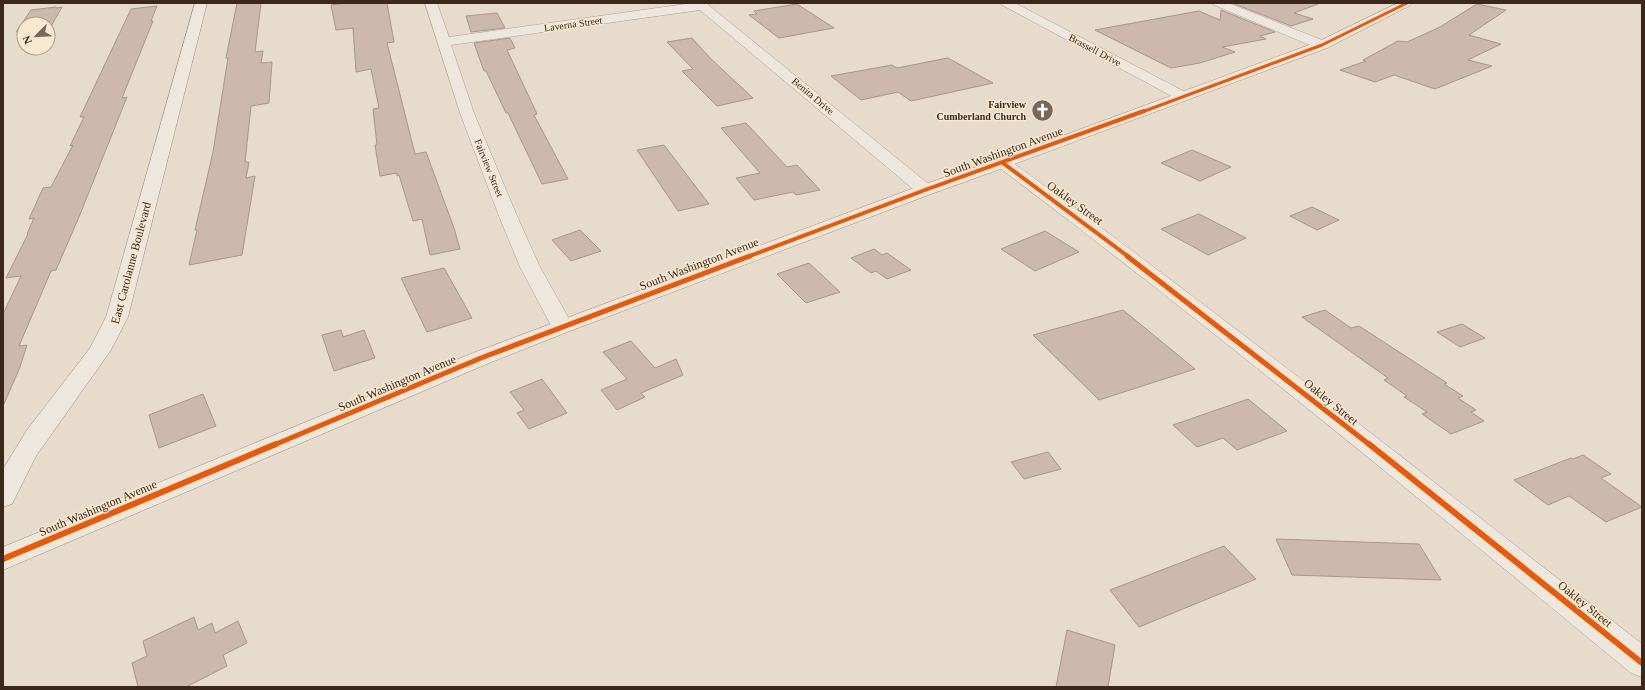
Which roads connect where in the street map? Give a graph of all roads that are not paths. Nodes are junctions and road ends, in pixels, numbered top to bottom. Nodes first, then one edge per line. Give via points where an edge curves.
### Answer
1 (201, 3) edge
2 (431, 3) edge
3 (1006, 3) edge
4 (1218, 3) edge
5 (1407, 3) edge
6 (701, 4) edge
7 (443, 42) junction
8 (1322, 45) junction
9 (1184, 97) junction
10 (1004, 163) junction
11 (925, 190) junction
12 (562, 326) junction
13 (3, 497) edge
14 (3, 559) edge
15 (1642, 663) edge

1 - 13 street, East Carolanne Boulevard via 112,332 21,457
2 - 7 street, Fairview Street
3 - 9 street, Brassell Drive
4 - 8 street
5 - 8 street, South Washington Avenue
6 - 7 street, Laverna Street
6 - 11 street, Benita Drive
7 - 12 street, Fairview Street via 467,114 518,240
8 - 9 street, South Washington Avenue
9 - 10 street, South Washington Avenue
10 - 11 street, South Washington Avenue
10 - 15 street, Oakley Street via 1096,230 1270,365
11 - 12 street, South Washington Avenue
12 - 14 street, South Washington Avenue

